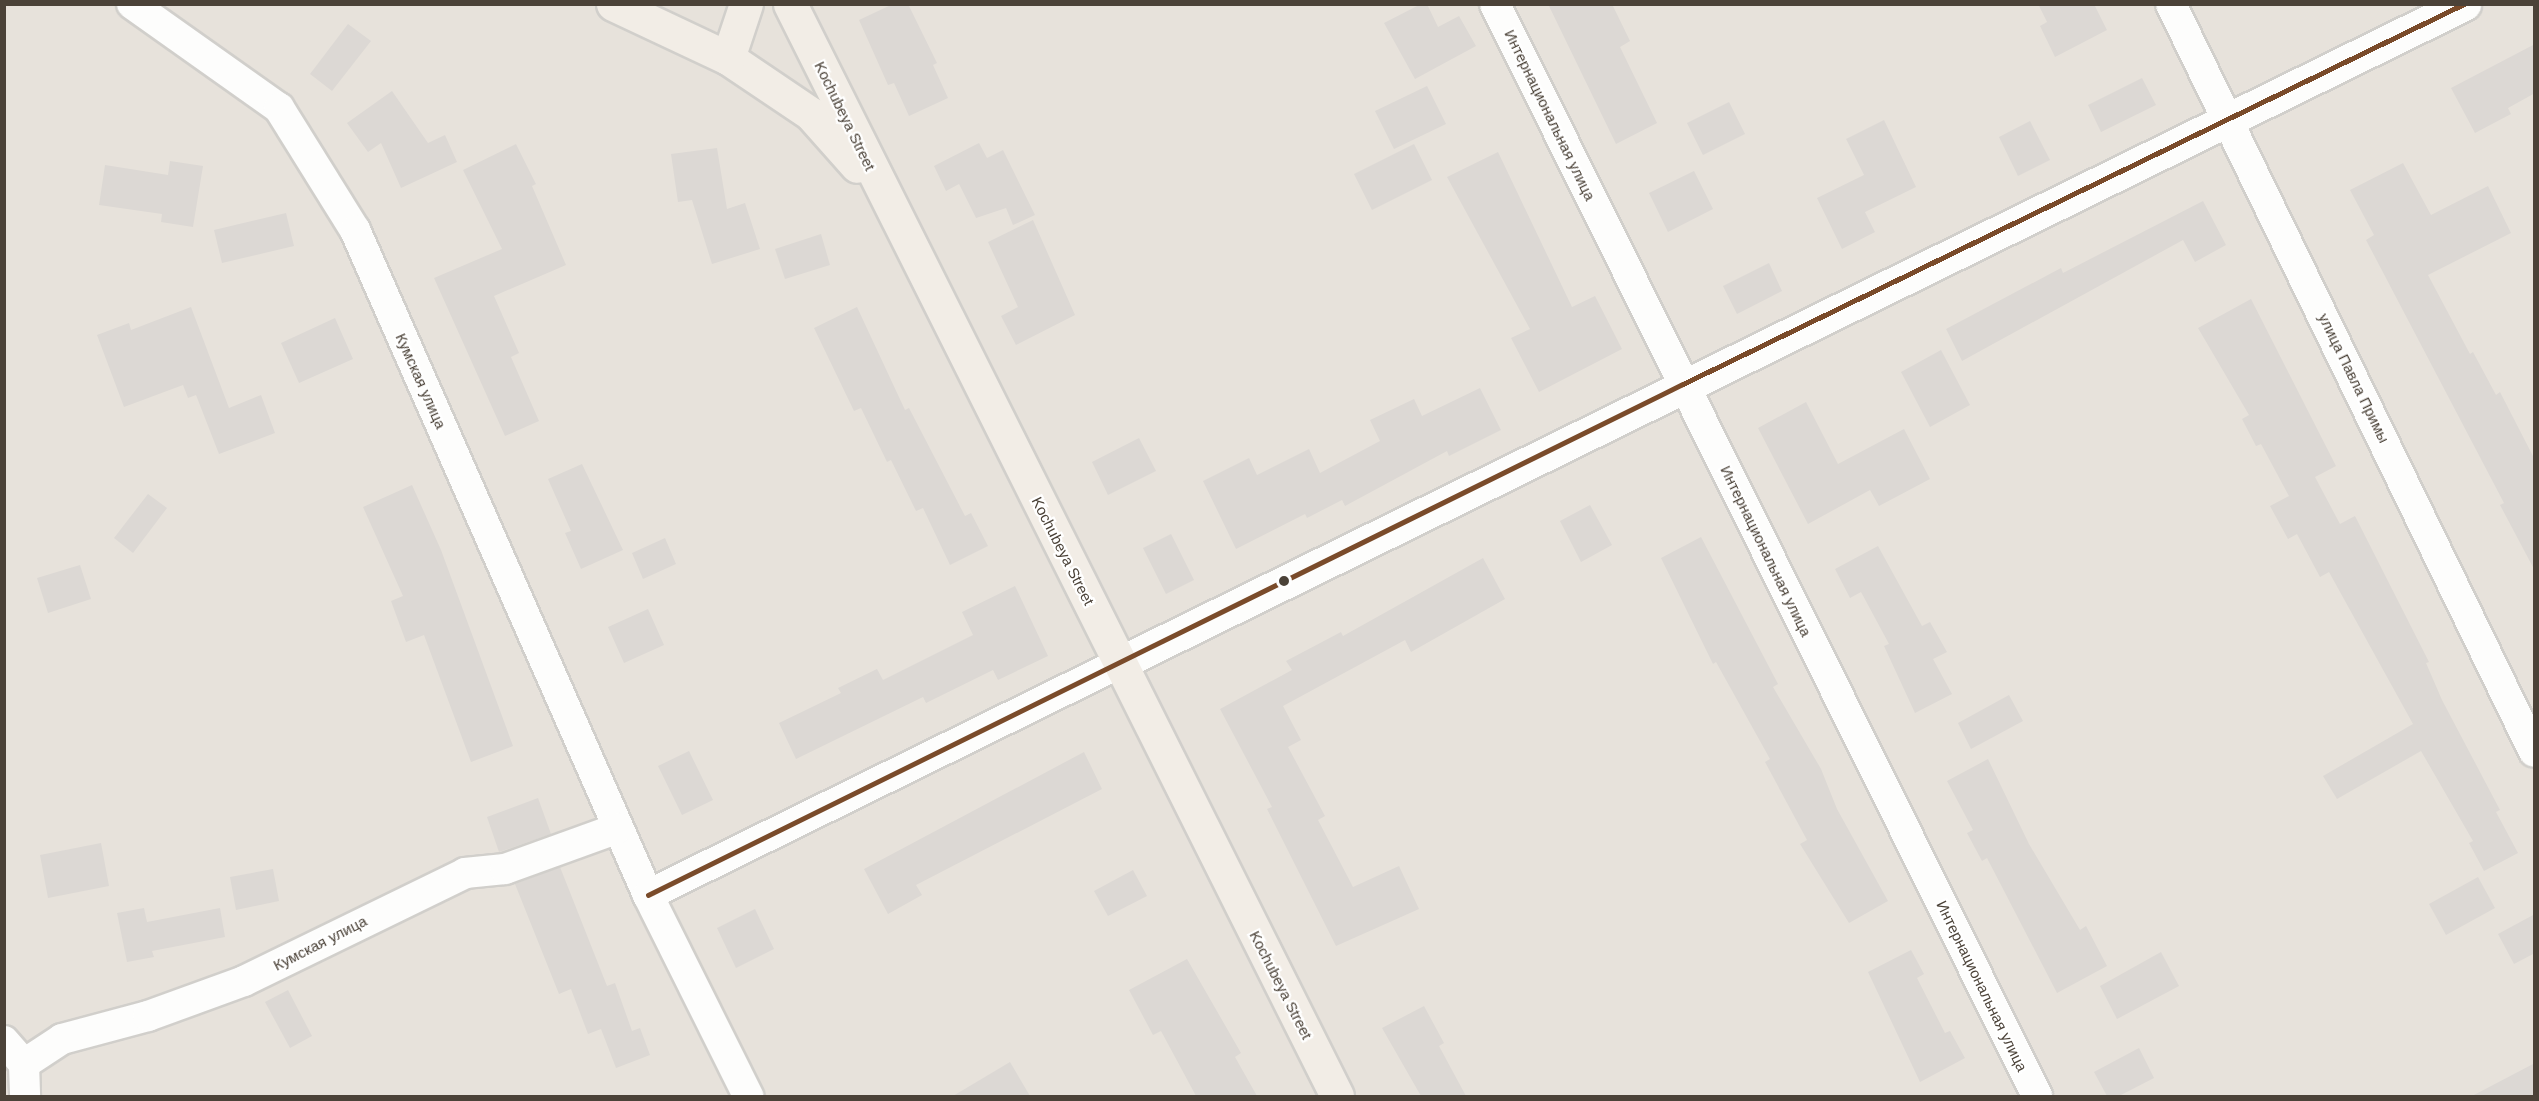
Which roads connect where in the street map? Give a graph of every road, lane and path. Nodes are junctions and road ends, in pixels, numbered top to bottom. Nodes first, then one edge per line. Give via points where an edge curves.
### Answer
1 (132, 4) edge
2 (613, 4) edge
3 (746, 4) edge
4 (790, 4) edge
5 (1495, 4) edge
6 (2171, 4) edge
7 (2464, 4) edge
8 (728, 58) junction
9 (2228, 118) junction
10 (886, 199) junction
11 (1683, 384) junction
12 (1120, 663) junction
13 (2535, 752) edge
14 (618, 828) junction
15 (648, 895) junction
16 (4, 1041) edge
17 (24, 1064) junction
18 (25, 1096) edge
19 (748, 1096) edge
20 (1336, 1096) edge
21 (2037, 1096) edge

1 - 14 street, Кумская улица via 279,108 355,230
2 - 8 main road
3 - 8 main road
4 - 10 main road, Kochubeya Street
5 - 11 street, Интернациональная улица
6 - 9 street, улица Павла Примы
7 - 9 street
8 - 10 main road via 810,114
9 - 11 street
9 - 13 street, улица Павла Примы
10 - 12 main road, Kochubeya Street
11 - 12 street
11 - 21 street, Интернациональная улица
12 - 15 street
12 - 20 main road, Kochubeya Street
14 - 15 street, Кумская улица
14 - 17 street, Кумская улица via 505,869 465,873 244,981 148,1016 62,1039
15 - 19 street, Кумская улица
16 - 17 street
17 - 18 street

